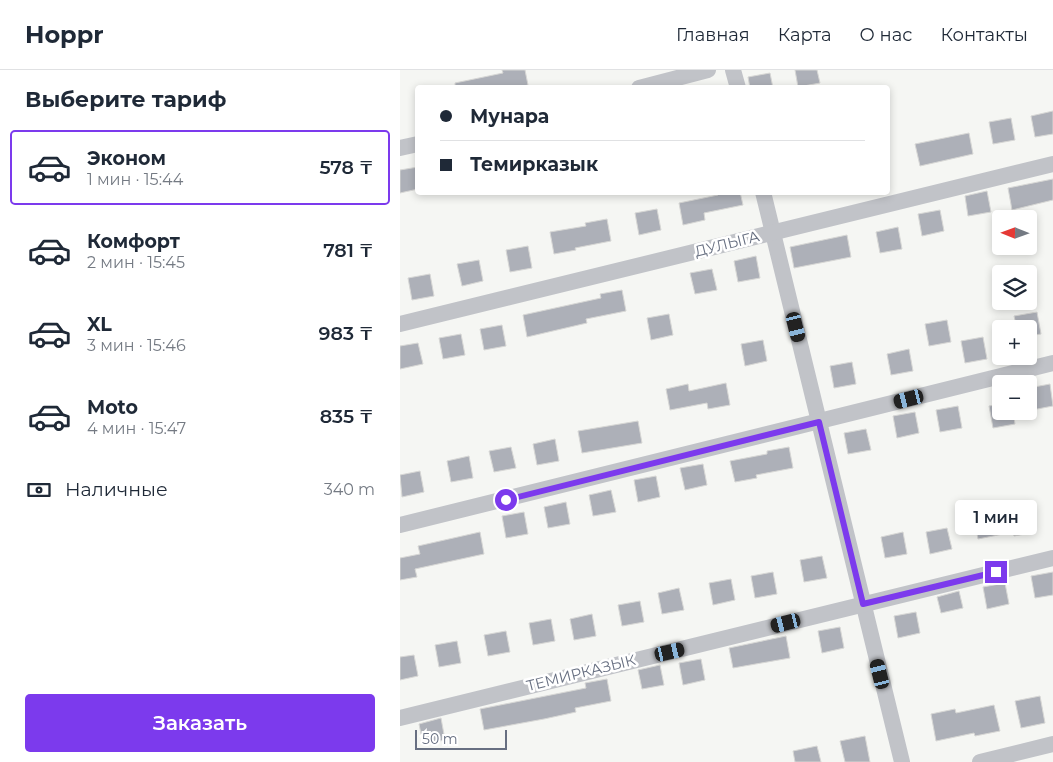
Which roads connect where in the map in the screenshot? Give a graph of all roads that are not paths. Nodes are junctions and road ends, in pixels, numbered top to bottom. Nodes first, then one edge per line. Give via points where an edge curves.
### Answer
1 (708, 70) edge
2 (733, 70) edge
3 (650, 85) edge
4 (737, 85) edge
5 (415, 145) edge
6 (400, 148) edge
7 (1053, 164) edge
8 (764, 195) edge
9 (773, 233) junction
10 (400, 324) edge
11 (1053, 363) edge
12 (819, 422) junction
13 (400, 525) edge
14 (1053, 558) edge
15 (863, 604) junction
16 (400, 718) edge
17 (1053, 744) edge
18 (902, 762) edge
19 (980, 762) edge

1 - 3 street
2 - 4 street
5 - 6 street
7 - 9 street, ДУЛЫГА
8 - 9 street
9 - 10 street, ДУЛЫГА
9 - 12 street
11 - 12 street
12 - 13 street
12 - 15 street
14 - 15 street, ТЕМИРКАЗЫК
15 - 16 street, ТЕМИРКАЗЫК
15 - 18 street
17 - 19 street

